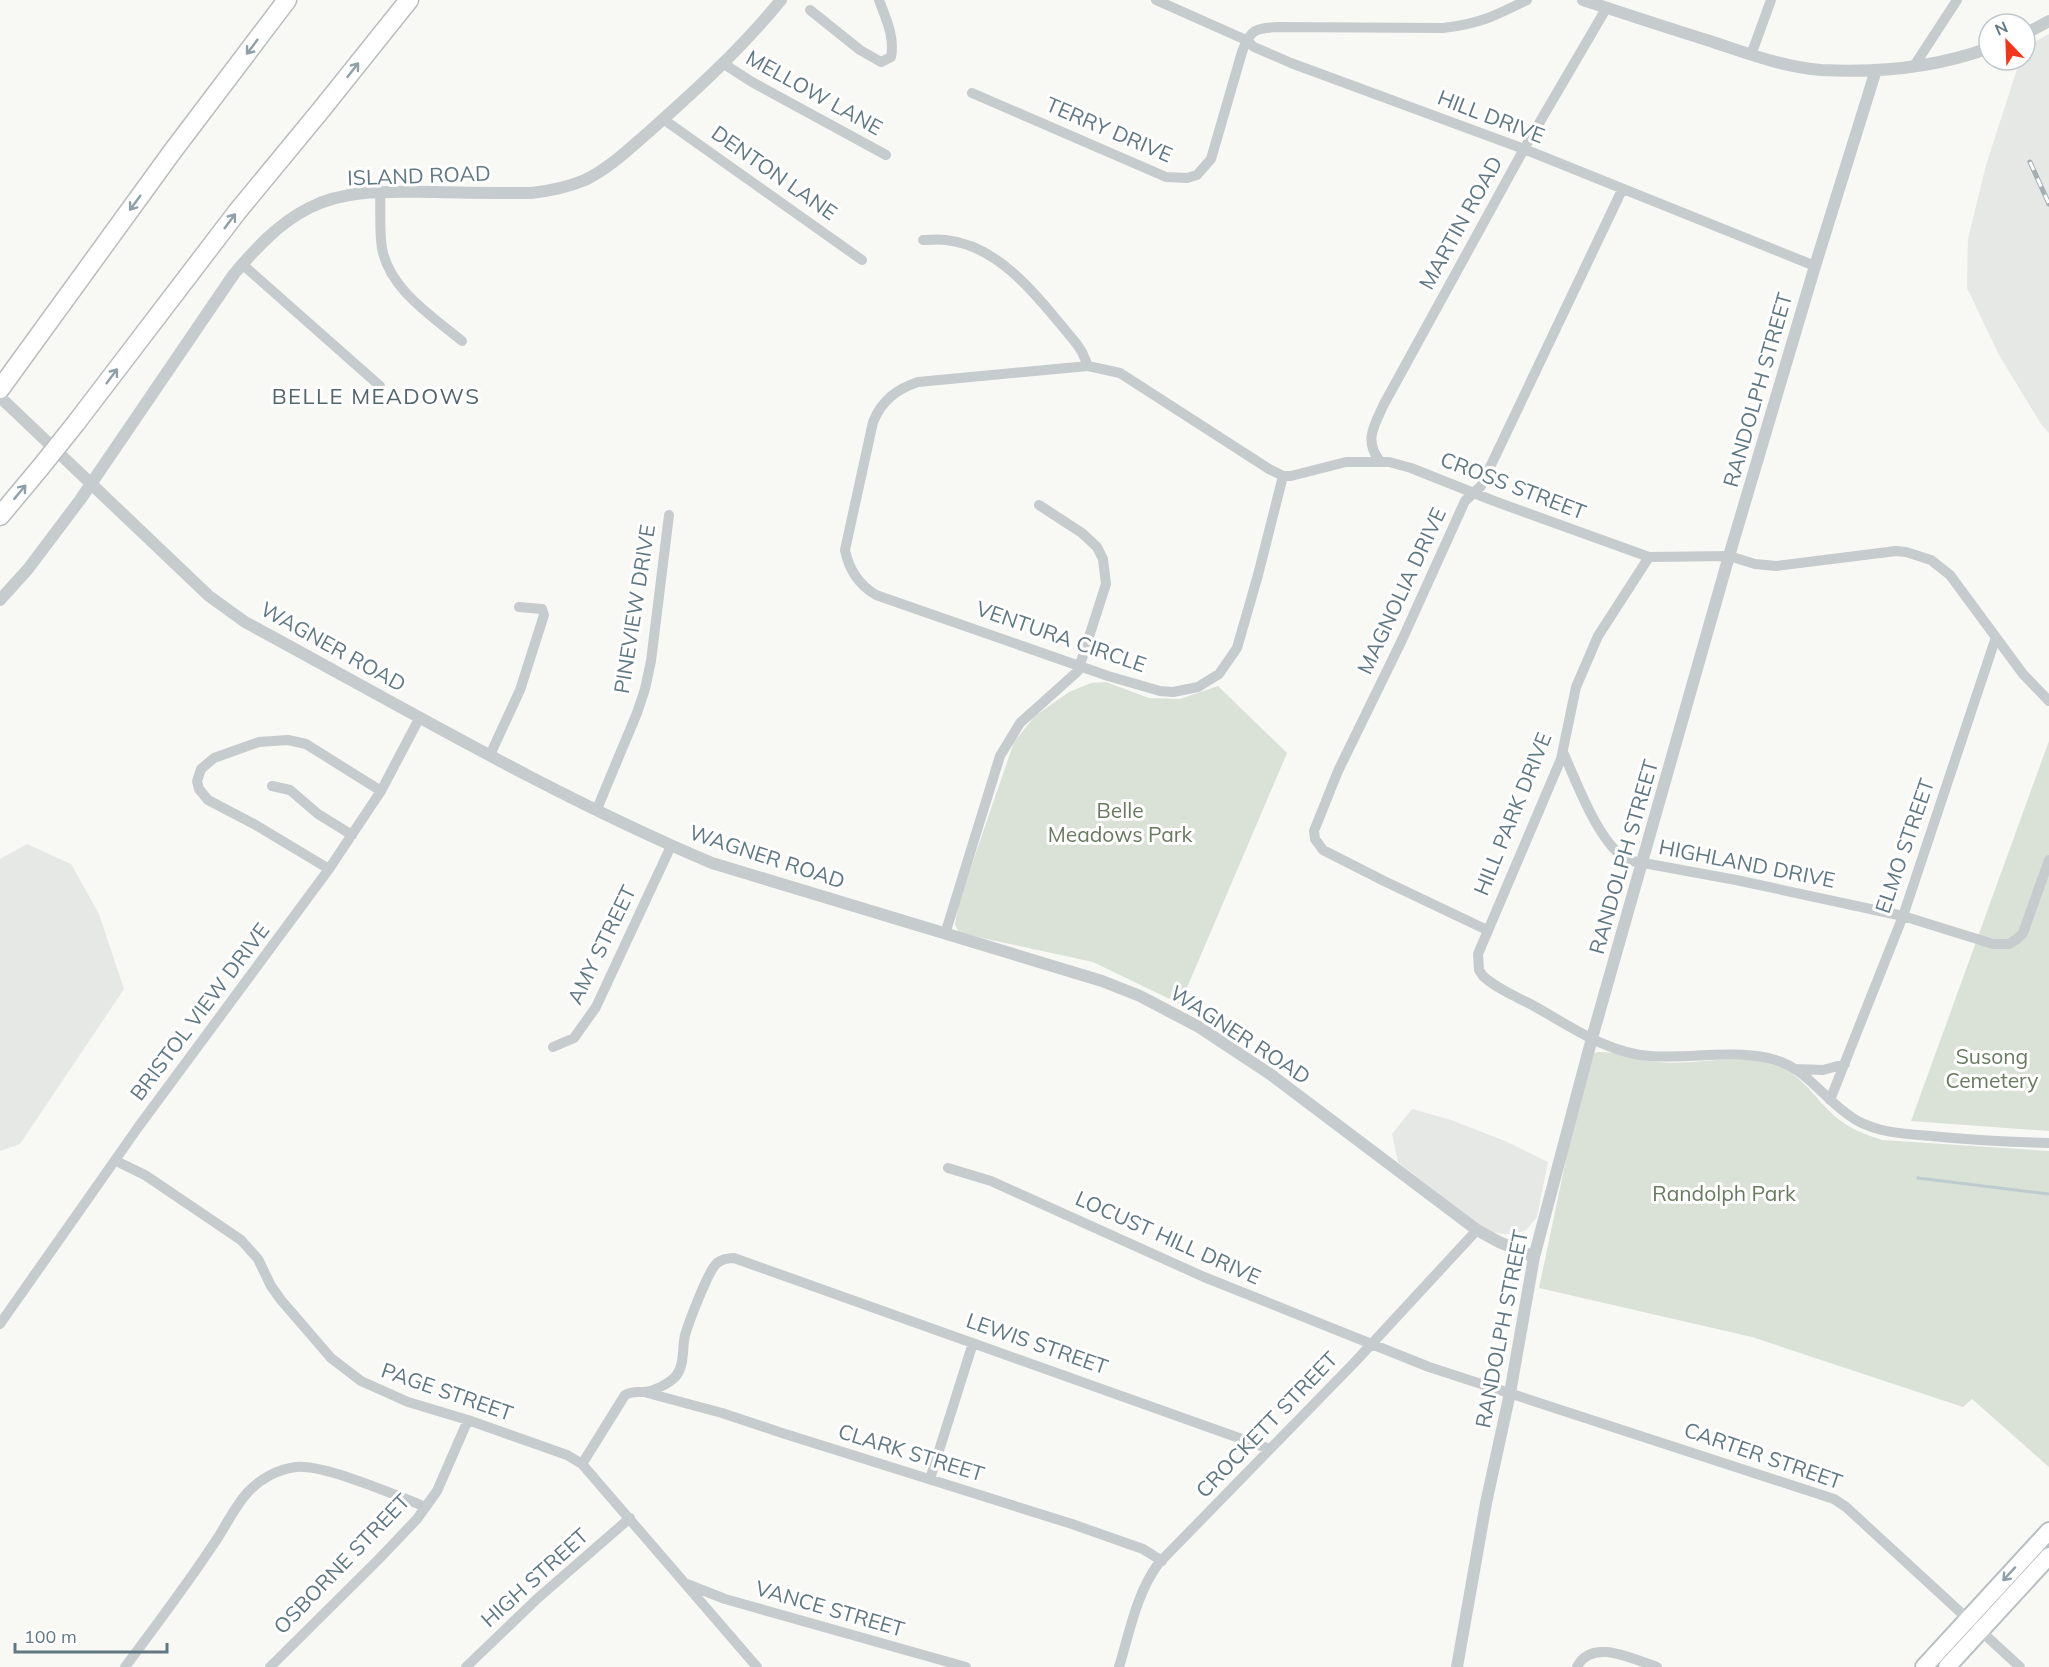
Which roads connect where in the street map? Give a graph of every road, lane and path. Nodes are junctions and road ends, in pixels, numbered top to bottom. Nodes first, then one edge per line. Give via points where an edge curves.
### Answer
1 (287, 0) edge
2 (408, 0) edge
3 (781, 0) edge
4 (879, 0) edge
5 (1156, 0) edge
6 (1527, 0) edge
7 (1583, 0) edge
8 (1771, 0) edge
9 (1957, 0) edge
10 (1605, 3) edge
11 (810, 10) dead end
12 (1246, 40) junction
13 (1977, 52) edge
14 (1751, 55) junction
15 (724, 64) junction
16 (1914, 66) junction
17 (1876, 70) junction
18 (972, 93) dead end
19 (663, 119) junction
20 (1524, 149) junction
21 (886, 155) dead end
22 (1622, 190) junction
23 (381, 193) junction
24 (923, 240) dead end
25 (862, 260) dead end
26 (242, 264) junction
27 (1815, 266) junction
28 (462, 341) dead end
29 (1088, 366) junction
30 (380, 386) dead end
31 (0, 388) edge
32 (0, 397) edge
33 (1380, 461) junction
34 (1283, 476) junction
35 (91, 484) junction
36 (1474, 493) junction
37 (1039, 505) dead end
38 (669, 515) dead end
39 (0, 516) edge
40 (1730, 556) junction
41 (1649, 557) junction
42 (0, 600) edge
43 (519, 607) dead end
44 (1996, 637) junction
45 (1080, 664) junction
46 (2049, 701) edge
47 (420, 717) junction
48 (1563, 752) junction
49 (490, 755) junction
50 (272, 786) dead end
51 (381, 791) junction
52 (597, 809) junction
53 (352, 835) junction
54 (671, 846) junction
55 (2049, 860) edge
56 (1642, 864) junction
57 (329, 869) junction
58 (1903, 916) junction
59 (1487, 930) junction
60 (945, 934) junction
61 (1592, 1038) junction
62 (553, 1047) dead end
63 (1845, 1064) junction
64 (1796, 1069) junction
65 (1830, 1100) junction
66 (2049, 1143) edge
67 (116, 1161) junction
68 (948, 1168) dead end
69 (1477, 1230) junction
70 (1534, 1257) junction
71 (0, 1324) edge
72 (973, 1343) junction
73 (1371, 1344) junction
74 (644, 1392) junction
75 (1510, 1393) junction
76 (468, 1420) junction
77 (1270, 1449) junction
78 (582, 1464) junction
79 (930, 1479) junction
80 (426, 1507) junction
81 (630, 1518) junction
82 (2049, 1531) edge
83 (2049, 1556) edge
84 (1162, 1561) junction
85 (686, 1583) junction
86 (1974, 1625) junction
87 (125, 1667) edge
88 (270, 1667) edge
89 (466, 1667) edge
90 (757, 1667) edge
91 (966, 1667) edge
92 (1119, 1667) edge
93 (1457, 1667) edge
94 (1577, 1667) edge
95 (1657, 1667) edge
96 (1924, 1667) edge
97 (1947, 1667) edge
98 (2020, 1667) edge

1 -> 31 highway
39 -> 2 highway, bridge
3 - 15 street, ISLAND ROAD
4 - 11 street via 891,36 891,57 886,61 877,61 860,50
5 - 12 street, HILL DRIVE
6 - 12 street via 1467,26 1269,27 1259,28
7 - 10 street
8 - 14 street
9 - 16 street
10 - 14 street
10 - 20 street, MARTIN ROAD via 1603,14
12 - 18 street, TERRY DRIVE via 1211,159 1197,175 1187,178 1166,177
12 - 20 street, HILL DRIVE via 1291,63
13 - 16 street
14 - 17 street via 1820,70
15 - 19 street, ISLAND ROAD
15 - 21 street, MELLOW LANE
16 - 17 street
17 - 27 street, RANDOLPH STREET
19 - 23 street, ISLAND ROAD via 602,170 564,188 531,193
19 - 25 street, DENTON LANE
20 - 22 street, HILL DRIVE
20 - 33 street, MARTIN ROAD via 1371,432 1374,455
22 - 27 street, HILL DRIVE
22 - 36 street, MAGNOLIA DRIVE via 1481,486
23 - 26 street, ISLAND ROAD via 342,197 309,207 279,228
23 - 28 street via 381,247 392,276
24 - 29 street via 946,240 991,256 1017,277 1076,343
26 - 30 street
26 - 35 street, ISLAND ROAD
27 - 40 street, RANDOLPH STREET
29 - 34 street, VENTURA CIRCLE via 1120,373
29 - 45 street, VENTURA CIRCLE via 918,382 894,393 873,422 845,550 854,575 876,595
32 - 35 street, WAGNER ROAD
33 - 34 street, CROSS STREET via 1346,462
33 - 36 street, CROSS STREET via 1411,468
34 - 45 street, VENTURA CIRCLE via 1241,636 1219,674 1198,687 1173,692 1108,676
35 - 42 street, ISLAND ROAD via 51,540
35 - 47 street, WAGNER ROAD via 222,606
36 - 41 street, CROSS STREET
36 - 59 street, MAGNOLIA DRIVE via 1465,501 1338,771 1314,831 1323,850
37 - 45 street via 1089,538 1106,571 1106,584
38 - 52 street, PINEVIEW DRIVE via 645,689
40 - 41 street, CROSS STREET
40 - 44 street, CROSS STREET via 1776,566 1896,552 1919,555 1950,574
40 - 56 street, RANDOLPH STREET
41 - 48 street, HILL PARK DRIVE via 1598,636 1576,687
43 - 49 street via 542,609 544,615 520,690
44 - 46 street, CROSS STREET
44 - 58 street, ELMO STREET
45 - 60 street via 1073,676 1020,723 1000,756
47 - 49 street, WAGNER ROAD
47 - 51 street, BRISTOL VIEW DRIVE
48 - 56 street, HIGHLAND DRIVE via 1605,836 1620,856
48 - 59 street, HILL PARK DRIVE
49 - 52 street, WAGNER ROAD
50 - 53 street via 290,790
51 - 53 street, BRISTOL VIEW DRIVE
51 - 57 street via 306,744 288,740 260,742 214,758 201,769 197,781 208,800
52 - 54 street, WAGNER ROAD
53 - 57 street, BRISTOL VIEW DRIVE
54 - 60 street, WAGNER ROAD via 712,863
54 - 62 street, AMY STREET via 596,1007 578,1034
55 - 58 street, HIGHLAND DRIVE via 2023,933 2009,944 1983,941
56 - 58 street, HIGHLAND DRIVE
56 - 61 street, RANDOLPH STREET
57 - 67 street, BRISTOL VIEW DRIVE
58 - 63 street, ELMO STREET
59 - 61 street, HILL PARK DRIVE via 1477,962 1483,976
60 - 69 street, WAGNER ROAD via 1102,981 1165,1008 1270,1074
61 - 64 street, HILL PARK DRIVE via 1648,1056 1743,1055 1767,1058
61 - 70 street, RANDOLPH STREET
63 - 64 street via 1823,1070
63 - 65 street, ELMO STREET
64 - 65 street
65 - 66 street via 1858,1121 1891,1132
67 - 71 street, BRISTOL VIEW DRIVE
67 - 76 street, PAGE STREET via 145,1175 250,1248 281,1300 345,1371 380,1391
68 - 73 street, LOCUST HILL DRIVE via 991,1181 1204,1277
69 - 70 street, WAGNER ROAD
69 - 73 street, CROCKETT STREET
70 - 75 street, RANDOLPH STREET
72 - 74 street, LEWIS STREET via 728,1258 712,1268 690,1319 676,1376
72 - 77 street, LEWIS STREET
72 - 79 street
73 - 75 street, LOCUST HILL DRIVE
73 - 77 street, CROCKETT STREET
74 - 78 street, LEWIS STREET via 632,1392 621,1400
74 - 79 street, CLARK STREET
75 - 86 street, CARTER STREET via 1834,1499
75 - 93 street, RANDOLPH STREET
76 - 78 street, PAGE STREET
76 - 80 street, OSBORNE STREET via 447,1472
77 - 84 street, CROCKETT STREET
78 - 81 street, PAGE STREET
79 - 84 street, CLARK STREET via 1133,1545
80 - 87 street via 332,1473 304,1467 272,1474 241,1500
80 - 88 street, OSBORNE STREET
81 - 85 street, PAGE STREET
81 - 89 street, HIGH STREET
82 -> 86 main road
83 - 86 main road
84 - 92 street, CROCKETT STREET via 1143,1588
85 - 90 street, PAGE STREET
85 - 91 street, VANCE STREET via 725,1599
86 - 96 main road
86 - 97 main road
86 - 98 street, CARTER STREET
94 - 95 street via 1588,1654 1603,1651

